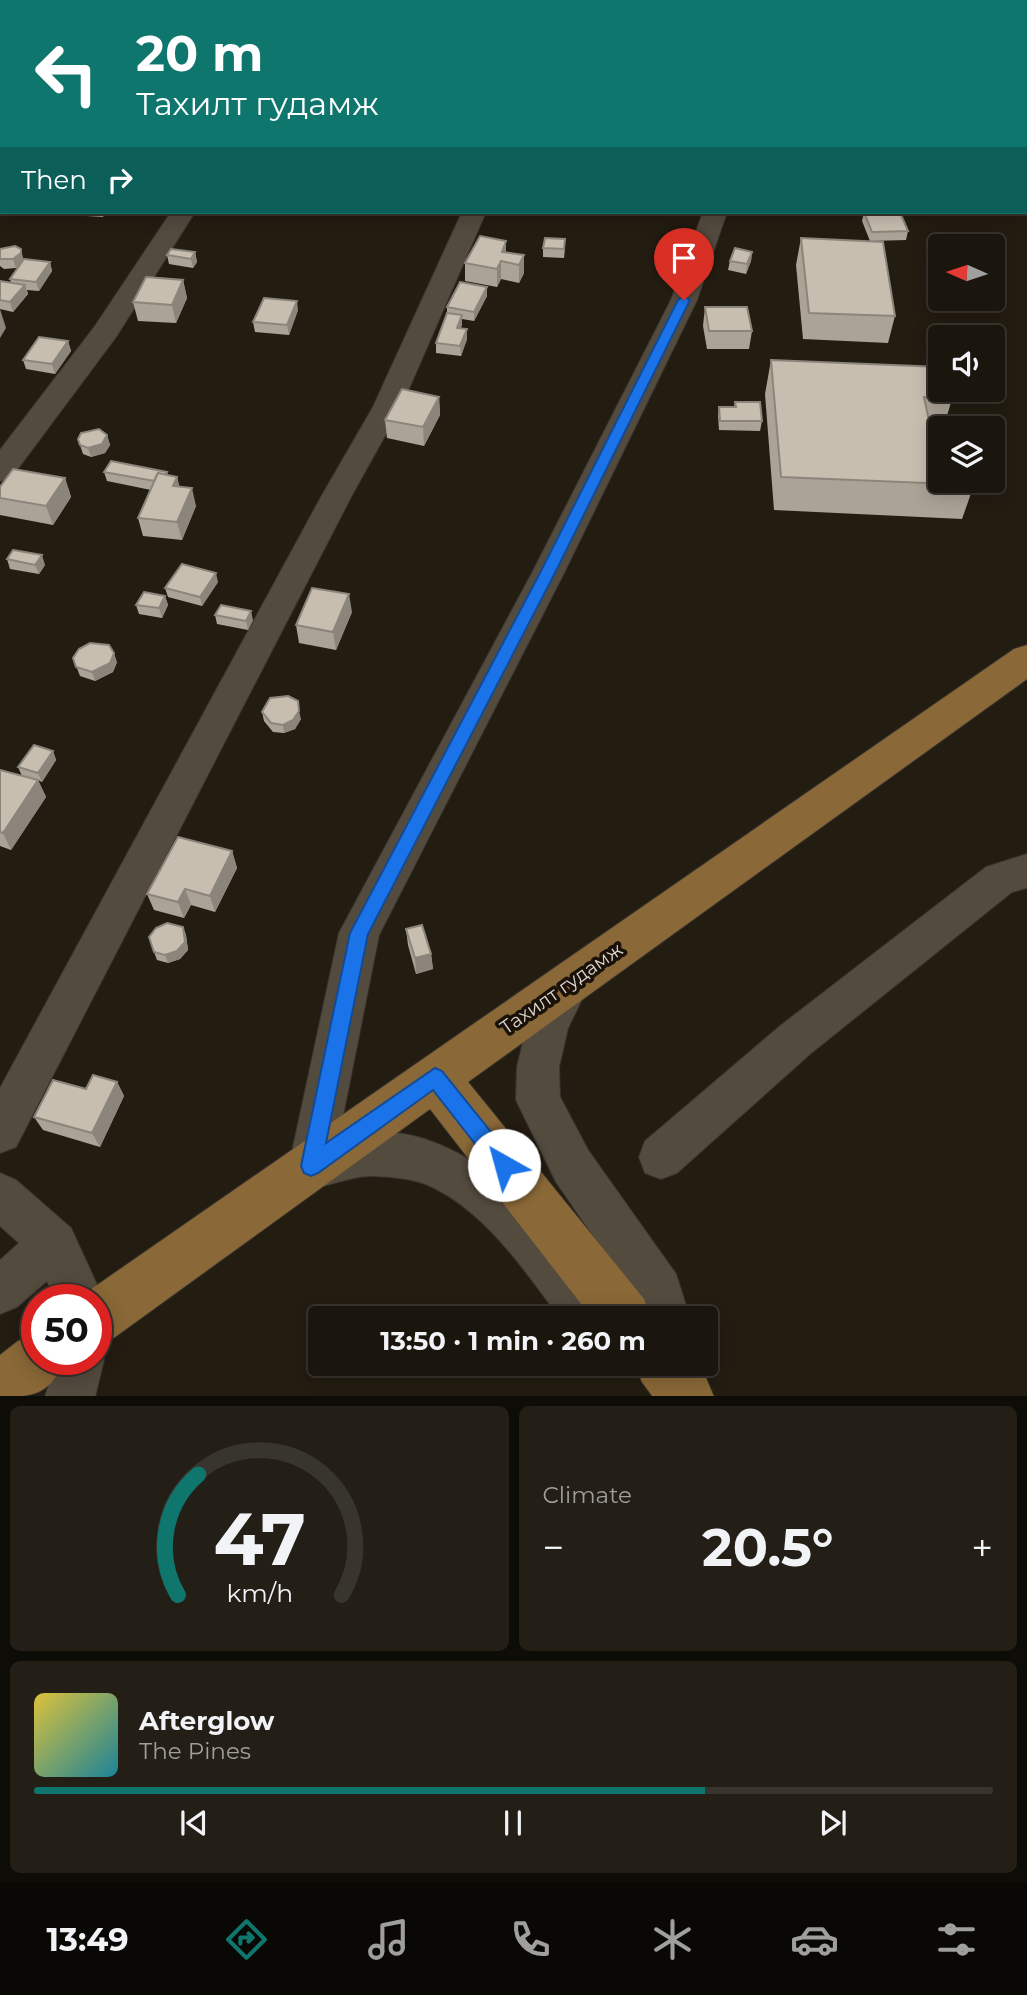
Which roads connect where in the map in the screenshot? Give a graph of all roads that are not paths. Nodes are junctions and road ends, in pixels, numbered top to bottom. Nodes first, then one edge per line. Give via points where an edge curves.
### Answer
1 (182, 214) edge
2 (473, 214) edge
3 (714, 214) edge
4 (0, 471) edge
5 (1027, 659) edge
6 (1027, 871) edge
7 (570, 982) junction
8 (435, 1077) junction
9 (0, 1132) edge
10 (661, 1157) dead end
11 (311, 1166) junction
12 (0, 1195) edge
13 (55, 1244) junction
14 (73, 1284) edge
15 (0, 1290) edge
16 (580, 1306) edge
17 (616, 1306) edge
18 (663, 1306) edge
19 (112, 1307) edge
20 (21, 1372) edge
21 (76, 1375) edge
22 (659, 1376) edge
23 (671, 1376) edge
24 (682, 1376) edge
25 (0, 1388) edge
26 (70, 1396) edge
27 (687, 1396) edge

1 - 4 street via 106,331
2 - 9 street via 387,408
3 - 11 street via 684,300 549,571 359,933
5 - 7 main road, Тахилт гудамж
6 - 10 street via 1000,878 795,1040
7 - 8 main road, Тахилт гудамж
7 - 18 street via 548,1025 538,1067 538,1100 572,1166 659,1292
8 - 11 main road, Тахилт гудамж
8 - 17 main road
11 - 16 street via 362,1154 391,1155 461,1175 500,1207
11 - 19 main road, Тахилт гудамж
12 - 13 street
13 - 14 street
13 - 15 street
20 - 25 main road
21 - 26 street
22 - 27 street
23 - 27 main road
24 - 27 street

